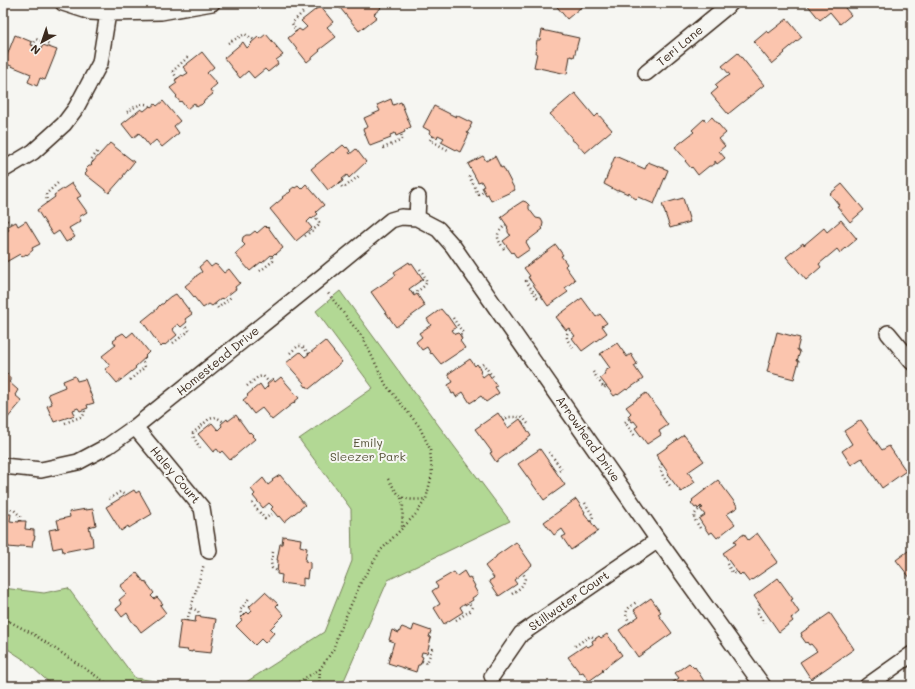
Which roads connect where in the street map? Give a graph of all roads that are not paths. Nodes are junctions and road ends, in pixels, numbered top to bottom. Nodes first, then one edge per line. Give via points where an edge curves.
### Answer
1 (63, 3) edge
2 (212, 3) edge
3 (731, 3) edge
4 (108, 13) junction
5 (646, 73) dead end
6 (3, 170) edge
7 (418, 197) dead end
8 (417, 218) junction
9 (888, 333) dead end
10 (912, 362) edge
11 (135, 427) junction
12 (3, 466) edge
13 (658, 540) junction
14 (209, 549) road end
15 (912, 654) edge
16 (492, 676) dead end
17 (763, 686) edge
18 (866, 686) edge

1 - 4 street via 91,12
2 - 4 street via 161,12
3 - 5 street, Teri Lane
4 - 6 street via 100,63 76,108 64,124 33,152
7 - 8 street
8 - 11 street, Homestead Drive via 401,217 391,220
8 - 13 street, Arrowhead Drive via 438,229 453,246
9 - 10 street
11 - 12 street, Homestead Drive via 108,446 78,462 41,470
11 - 14 street, Haley Court via 202,508
13 - 16 street, Stillwater Court via 521,634
13 - 17 street, Arrowhead Drive
15 - 18 street

